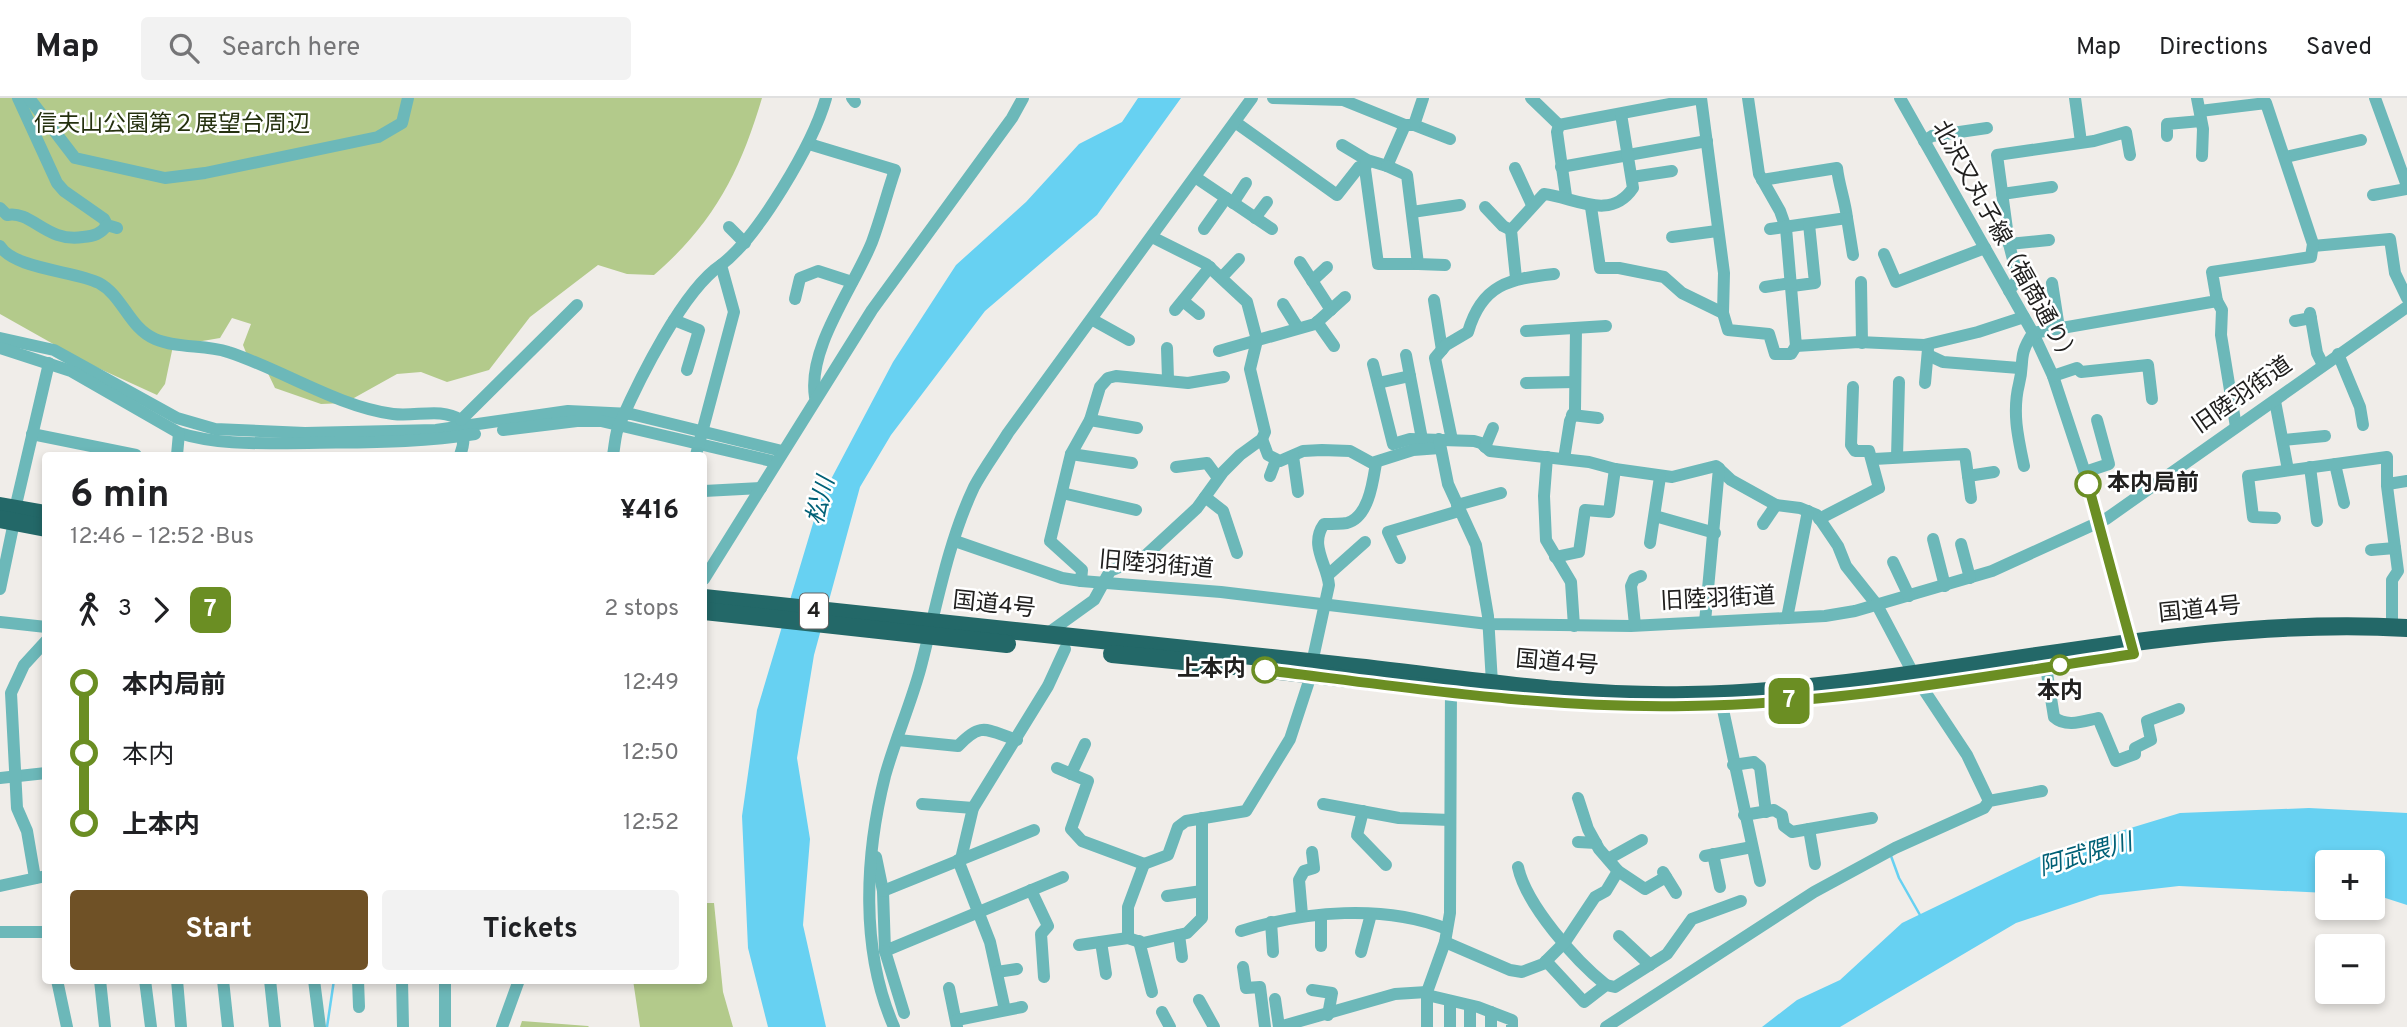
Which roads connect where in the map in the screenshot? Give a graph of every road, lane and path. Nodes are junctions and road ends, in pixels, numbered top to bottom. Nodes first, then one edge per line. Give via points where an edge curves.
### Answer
1 (18, 98) edge
2 (29, 98) edge
3 (408, 98) edge
4 (825, 98) edge
5 (1023, 98) edge
6 (1252, 98) edge
7 (1273, 98) edge
8 (1423, 98) edge
9 (1531, 98) edge
10 (1701, 98) edge
11 (1748, 98) edge
12 (1900, 98) edge
13 (1912, 98) edge
14 (2075, 98) edge
15 (2375, 98) edge
16 (1360, 102) edge
17 (1639, 104) edge
18 (2200, 110) edge
19 (1621, 114) junction
20 (1909, 114) junction
21 (1236, 122) junction
22 (1410, 125) junction
23 (1559, 125) junction
24 (1987, 128) dead end
25 (2167, 136) dead end
26 (1450, 139) dead end
27 (2361, 140) dead end
28 (1707, 141) junction
29 (1924, 141) junction
30 (2081, 142) junction
31 (809, 144) junction
32 (1342, 145) dead end
33 (1629, 155) junction
34 (2130, 155) dead end
35 (2202, 156) dead end
36 (2287, 157) junction
37 (1366, 163) junction
38 (1387, 166) junction
39 (1561, 167) junction
40 (1514, 168) dead end
41 (1672, 171) dead end
42 (1195, 177) junction
43 (1632, 177) junction
44 (1762, 180) junction
45 (2406, 182) edge
46 (1246, 183) dead end
47 (2052, 187) dead end
48 (2002, 194) junction
49 (2373, 195) dead end
50 (1566, 196) junction
51 (1230, 201) junction
52 (1267, 202) dead end
53 (1460, 205) dead end
54 (1532, 205) junction
55 (1591, 206) junction
56 (1485, 207) dead end
57 (3, 211) edge
58 (1412, 212) junction
59 (1255, 218) junction
60 (1847, 218) junction
61 (1808, 224) junction
62 (729, 227) dead end
63 (0, 228) edge
64 (1786, 228) junction
65 (1204, 229) dead end
66 (1272, 229) dead end
67 (1770, 229) dead end
68 (1511, 230) junction
69 (1717, 231) junction
70 (1152, 237) junction
71 (1672, 237) dead end
72 (2049, 240) dead end
73 (745, 243) junction
74 (2009, 244) junction
75 (0, 246) edge
76 (2313, 246) junction
77 (1985, 248) junction
78 (1884, 254) dead end
79 (1853, 255) dead end
80 (1239, 259) dead end
81 (1300, 262) dead end
82 (1418, 264) junction
83 (721, 265) junction
84 (1445, 265) dead end
85 (1210, 267) junction
86 (1327, 267) dead end
87 (1554, 274) dead end
88 (1222, 277) junction
89 (1516, 278) junction
90 (1312, 281) junction
91 (852, 282) junction
92 (1861, 282) dead end
93 (2052, 283) dead end
94 (1791, 285) junction
95 (1765, 287) dead end
96 (2009, 291) junction
97 (1345, 297) dead end
98 (2407, 298) edge
99 (795, 299) dead end
100 (1434, 300) dead end
101 (2217, 301) junction
102 (577, 304) dead end
103 (1283, 304) dead end
104 (2407, 307) edge
105 (1331, 310) junction
106 (1723, 313) junction
107 (1199, 314) dead end
108 (2024, 317) junction
109 (674, 320) junction
110 (1093, 320) junction
111 (2295, 321) dead end
112 (1317, 322) junction
113 (1606, 326) dead end
114 (1298, 328) junction
115 (1576, 328) junction
116 (2059, 328) junction
117 (1526, 331) dead end
118 (2033, 332) junction
119 (0, 338) edge
120 (1129, 340) dead end
121 (1257, 340) junction
122 (1861, 342) junction
123 (1334, 346) dead end
124 (1796, 346) junction
125 (0, 348) edge
126 (1167, 348) dead end
127 (1928, 349) junction
128 (1442, 350) junction
129 (1219, 351) dead end
130 (2339, 354) junction
131 (1406, 355) dead end
132 (49, 363) junction
133 (1373, 364) dead end
134 (2323, 365) junction
135 (2019, 368) junction
136 (687, 370) dead end
137 (1410, 376) junction
138 (2053, 376) junction
139 (1224, 377) dead end
140 (1168, 379) junction
141 (1575, 382) junction
142 (1899, 382) dead end
143 (1378, 383) junction
144 (1526, 383) dead end
145 (1926, 383) dead end
146 (1853, 387) dead end
147 (815, 397) junction
148 (2152, 399) dead end
149 (2275, 401) junction
150 (1573, 415) junction
151 (1598, 418) dead end
152 (623, 419) junction
153 (1090, 420) junction
154 (2097, 420) dead end
155 (2363, 425) dead end
156 (2236, 427) junction
157 (463, 428) junction
158 (1137, 428) dead end
159 (1493, 428) dead end
160 (179, 433) junction
161 (32, 434) junction
162 (2325, 436) dead end
163 (1262, 439) junction
164 (1422, 439) junction
165 (2283, 440) junction
166 (1444, 442) junction
167 (698, 444) edge
168 (1485, 447) junction
169 (236, 449) edge
170 (319, 449) edge
171 (121, 452) edge
172 (177, 452) edge
173 (460, 452) edge
174 (614, 452) edge
175 (1071, 454) junction
176 (779, 456) junction
177 (1293, 456) junction
178 (1547, 457) junction
179 (1897, 457) junction
180 (1564, 459) junction
181 (1874, 459) junction
182 (1276, 460) junction
183 (1132, 463) dead end
184 (1376, 463) junction
185 (2335, 464) junction
186 (2024, 466) dead end
187 (1176, 467) dead end
188 (2310, 467) junction
189 (1719, 468) junction
190 (1615, 470) junction
191 (2288, 470) junction
192 (1994, 472) dead end
193 (2085, 472) junction
194 (1270, 476) dead end
195 (1968, 476) junction
196 (1660, 477) junction
197 (1218, 478) junction
198 (2407, 481) edge
199 (2388, 484) junction
200 (761, 488) junction
201 (707, 491) edge
202 (1298, 492) dead end
203 (1062, 493) junction
204 (1502, 493) dead end
205 (1205, 497) junction
206 (1971, 498) dead end
207 (2344, 503) dead end
208 (1776, 505) junction
209 (1458, 508) junction
210 (1136, 510) dead end
211 (1808, 510) junction
212 (7, 514) edge
213 (42, 514) edge
214 (1655, 516) junction
215 (2275, 518) dead end
216 (1819, 519) junction
217 (2317, 521) dead end
218 (2098, 522) junction
219 (1763, 524) dead end
220 (42, 527) edge
221 (1715, 533) junction
222 (1933, 539) dead end
223 (955, 541) junction
224 (1365, 541) dead end
225 (1650, 543) dead end
226 (1961, 544) dead end
227 (2395, 548) junction
228 (2371, 551) dead end
229 (1237, 553) dead end
230 (1555, 557) junction
231 (1400, 558) dead end
232 (1893, 562) dead end
233 (707, 574) edge
234 (1328, 575) junction
235 (1641, 576) dead end
236 (1970, 578) junction
237 (1081, 581) junction
238 (1104, 582) junction
239 (1945, 586) junction
240 (0, 589) edge
241 (1909, 596) junction
242 (707, 598) edge
243 (1324, 604) junction
244 (1877, 605) junction
245 (707, 611) edge
246 (1787, 618) junction
247 (0, 622) edge
248 (1705, 622) junction
249 (1488, 624) junction
250 (1635, 625) junction
251 (1574, 626) junction
252 (42, 627) edge
253 (2399, 628) edge
254 (926, 630) junction
255 (1043, 636) junction
256 (2407, 638) edge
257 (42, 645) edge
258 (1065, 649) junction
259 (2133, 649) junction
260 (2046, 667) junction
261 (1311, 669) junction
262 (1917, 679) junction
263 (1492, 682) junction
264 (1451, 684) junction
265 (1722, 705) junction
266 (2179, 709) dead end
267 (898, 740) junction
268 (1017, 740) junction
269 (1086, 744) dead end
270 (1733, 765) junction
271 (1057, 768) dead end
272 (42, 774) edge
273 (1071, 774) junction
274 (17, 777) junction
275 (0, 778) edge
276 (2042, 791) dead end
277 (1578, 798) dead end
278 (1989, 801) junction
279 (922, 804) dead end
280 (1323, 804) dead end
281 (973, 807) junction
282 (1363, 811) junction
283 (1766, 811) junction
284 (1744, 815) junction
285 (1202, 818) junction
286 (1872, 818) dead end
287 (1450, 820) junction
288 (1809, 829) junction
289 (1034, 830) dead end
290 (1642, 840) dead end
291 (1578, 842) dead end
292 (1596, 843) junction
293 (1752, 847) junction
294 (874, 850) junction
295 (1312, 852) dead end
296 (1608, 859) junction
297 (959, 860) junction
298 (1144, 864) junction
299 (1815, 864) dead end
300 (1386, 865) dead end
301 (1518, 867) dead end
302 (1618, 871) junction
303 (40, 877) edge
304 (1063, 877) dead end
305 (1760, 881) dead end
306 (0, 886) edge
307 (1720, 887) dead end
308 (1031, 890) junction
309 (883, 891) junction
310 (1202, 891) junction
311 (1676, 893) dead end
312 (1167, 896) dead end
313 (1741, 901) dead end
314 (978, 912) junction
315 (1371, 914) junction
316 (1302, 915) junction
317 (1321, 915) junction
318 (1271, 922) junction
319 (1241, 931) dead end
320 (0, 932) edge
321 (42, 932) edge
322 (1179, 935) junction
323 (1446, 935) junction
324 (1619, 936) dead end
325 (1133, 940) junction
326 (1101, 942) junction
327 (1565, 943) junction
328 (1079, 945) dead end
329 (1321, 946) dead end
330 (885, 951) junction
331 (1273, 952) dead end
332 (1361, 952) dead end
333 (1182, 957) dead end
334 (1546, 961) junction
335 (1650, 965) junction
336 (1243, 967) dead end
337 (1017, 969) dead end
338 (997, 972) junction
339 (1106, 974) dead end
340 (1044, 976) dead end
341 (58, 984) edge
342 (100, 984) edge
343 (146, 984) edge
344 (177, 984) edge
345 (223, 984) edge
346 (270, 984) edge
347 (315, 984) edge
348 (358, 984) edge
349 (402, 984) edge
350 (445, 984) edge
351 (518, 984) edge
352 (1606, 985) junction
353 (949, 988) dead end
354 (1312, 990) dead end
355 (1152, 992) dead end
356 (1427, 994) junction
357 (1275, 999) dead end
358 (1199, 1000) dead end
359 (1450, 1001) junction
360 (1470, 1006) junction
361 (359, 1007) dead end
362 (1022, 1007) dead end
363 (1005, 1010) junction
364 (1162, 1012) dead end
365 (1491, 1012) junction
366 (904, 1013) dead end
367 (1328, 1015) junction
368 (957, 1023) edge
369 (67, 1027) edge
370 (105, 1027) edge
371 (151, 1027) edge
372 (181, 1027) edge
373 (228, 1027) edge
374 (275, 1027) edge
375 (320, 1027) edge
376 (403, 1027) edge
377 (445, 1027) edge
378 (502, 1027) edge
379 (894, 1027) edge
380 (1170, 1027) edge
381 (1214, 1027) edge
382 (1265, 1027) edge
383 (1279, 1027) edge
384 (1427, 1027) edge
385 (1450, 1027) edge
386 (1470, 1027) edge
387 (1491, 1027) edge
388 (1512, 1027) edge
389 (1606, 1027) edge

1 - 57 street via 57,183 112,227 71,239
2 - 3 street via 75,158 179,178 378,137 402,122
4 - 31 street
5 - 147 street
6 - 21 street
7 - 16 street
8 - 22 street
9 - 23 street
10 - 17 street
10 - 28 street
11 - 44 street
12 - 20 street, 北沢又丸子線（福商通り）
13 - 20 street via 1914,108
14 - 30 street
15 - 45 street
16 - 22 street
17 - 19 street
18 - 25 street via 2167,124
18 - 35 street
18 - 36 street via 2266,103
19 - 23 street
19 - 33 street
20 - 29 street, 北沢又丸子線（福商通り）
21 - 37 street via 1337,195
21 - 42 street
22 - 26 street
22 - 38 street
23 - 39 street
24 - 29 street
27 - 36 street
28 - 33 street
28 - 69 street
29 - 77 street, 北沢又丸子線（福商通り）
30 - 34 street via 2126,132
30 - 48 street via 1997,155
31 - 73 street
31 - 91 street via 895,170
32 - 37 street
33 - 39 street
33 - 43 street
36 - 76 street
37 - 38 street
37 - 82 street via 1378,264
38 - 58 street via 1407,175
39 - 50 street
40 - 54 street
41 - 43 street
42 - 51 street
42 - 70 street
43 - 55 street via 1633,188 1620,201
44 - 60 street via 1837,168
44 - 64 street
45 - 49 street
46 - 51 street
47 - 48 street
48 - 74 street
50 - 54 street via 1544,194
50 - 55 street
51 - 59 street
51 - 65 street
52 - 59 street
53 - 58 street
54 - 68 street
55 - 106 street via 1600,268 1664,277 1682,293
56 - 68 street
57 - 63 street
58 - 82 street
59 - 66 street
60 - 61 street
60 - 79 street
61 - 64 street
61 - 94 street via 1815,283
62 - 73 street
64 - 67 street
64 - 94 street
68 - 89 street
69 - 71 street
69 - 106 street via 1724,273
70 - 85 street
70 - 110 street
72 - 74 street
73 - 83 street
74 - 96 street via 2018,279
75 - 157 street via 19,259 99,283 134,324 155,339 225,351 353,403 393,414 440,412
76 - 98 street via 2390,239 2395,273
76 - 101 street via 2311,257 2213,272
77 - 78 street via 1896,282
77 - 96 street, 北沢又丸子線（福商通り）
80 - 88 street
81 - 90 street
82 - 84 street
83 - 109 street via 705,276
83 - 167 street via 734,312
85 - 88 street
85 - 107 street via 1179,306
86 - 90 street
87 - 89 street
88 - 121 street via 1248,302
89 - 128 street via 1480,302 1468,332
90 - 105 street
91 - 99 street via 818,271 800,278
91 - 147 street via 816,368
92 - 122 street
93 - 116 street
94 - 95 street
94 - 124 street
96 - 108 street, 北沢又丸子線（福商通り）
97 - 105 street
100 - 128 street
101 - 116 street
101 - 156 street via 2222,310 2221,335
102 - 157 street
103 - 114 street
104 - 130 street, 旧陸羽街道
105 - 112 street
106 - 124 street via 1728,330 1769,334 1775,354 1791,354
108 - 118 street, 北沢又丸子線（福商通り）
108 - 127 street
109 - 136 street via 699,330
109 - 152 street
110 - 120 street
110 - 223 street via 981,476
111 - 134 street via 2310,315
112 - 114 street
112 - 123 street
113 - 115 street
114 - 121 street
115 - 117 street
115 - 141 street
116 - 118 street
118 - 135 street via 2020,354
118 - 138 street, 北沢又丸子線（福商通り）
119 - 157 street via 61,353 177,418 215,429 305,433
121 - 129 street
121 - 163 street via 1250,369 1265,428
122 - 124 street
122 - 127 street
125 - 132 street
126 - 140 street
127 - 135 street via 1943,362
127 - 145 street
128 - 166 street via 1435,358
130 - 134 street, 旧陸羽街道
130 - 155 street
131 - 137 street
132 - 160 street via 96,384
132 - 161 street
133 - 143 street
134 - 149 street, 旧陸羽街道
135 - 186 street via 2016,428
137 - 143 street
137 - 164 street
138 - 148 street via 2077,368 2081,372 2148,365
138 - 193 street, 北沢又丸子線（福商通り）
139 - 140 street via 1188,383
140 - 153 street via 1108,378 1095,398
141 - 144 street
141 - 150 street
142 - 179 street
143 - 164 street via 1393,444
146 - 181 street via 1851,445 1855,451 1869,451
147 - 176 street via 802,427
149 - 156 street, 旧陸羽街道
149 - 165 street
150 - 151 street
150 - 180 street
152 - 157 street
152 - 167 street
152 - 174 street
153 - 158 street
153 - 175 street
154 - 193 street via 2109,464
156 - 218 street, 旧陸羽街道
157 - 170 street via 414,442
157 - 173 street
159 - 168 street
160 - 169 street
160 - 172 street
161 - 171 street
161 - 212 street
162 - 165 street
163 - 182 street via 1268,455
163 - 197 street
164 - 166 street
165 - 191 street
166 - 168 street via 1474,441
166 - 184 street
166 - 209 street via 1448,484
167 - 176 street
168 - 178 street via 1521,457
169 - 170 street
175 - 183 street
175 - 203 street
176 - 200 street
177 - 182 street
177 - 184 street via 1310,450 1350,451
177 - 202 street
178 - 180 street
178 - 230 street via 1546,540
179 - 181 street
179 - 195 street via 1965,454
180 - 190 street
181 - 216 street via 1879,488
182 - 194 street
184 - 234 street via 1368,499 1356,519 1324,524 1318,533 1319,557
185 - 188 street
185 - 199 street via 2387,457
185 - 207 street
187 - 197 street via 1207,463
188 - 191 street
188 - 217 street
189 - 196 street
189 - 208 street via 1731,480
189 - 221 street
190 - 196 street
190 - 230 street via 1609,512 1585,510 1579,552
191 - 215 street via 2248,476 2253,517
192 - 195 street
193 - 218 street, 北沢又丸子線（福商通り）
195 - 206 street
196 - 214 street
197 - 205 street
198 - 199 street
199 - 227 street
200 - 201 street
200 - 233 street
203 - 210 street
203 - 237 street via 1050,541 1082,570
204 - 209 street
205 - 229 street via 1223,511
205 - 238 street via 1144,557 1110,571
208 - 211 street
208 - 219 street
209 - 231 street via 1388,533
209 - 249 street via 1476,545
211 - 216 street
211 - 246 street
212 - 213 highway
212 - 220 highway
212 - 240 street
214 - 221 street
214 - 225 street
216 - 244 street via 1846,566
218 - 236 street, 旧陸羽街道
218 - 259 street, 北沢又丸子線（福商通り）
221 - 248 street
222 - 239 street
223 - 237 street, 旧陸羽街道
223 - 254 street
224 - 234 street
226 - 236 street
227 - 228 street
227 - 253 street via 2398,571 2392,580
230 - 251 street via 1571,582
232 - 241 street
234 - 243 street
235 - 250 street via 1632,586
236 - 239 street, 旧陸羽街道
237 - 238 street, 旧陸羽街道
238 - 243 street, 旧陸羽街道
238 - 255 street via 1094,600
239 - 241 street, 旧陸羽街道
241 - 244 street, 旧陸羽街道
242 - 254 highway, 国道4号 / 4
243 - 249 street, 旧陸羽街道
243 - 261 street
244 - 246 street, 旧陸羽街道
244 - 262 street
245 - 254 highway, 国道4号 / 4
246 - 248 street, 旧陸羽街道
247 - 252 street
248 - 250 street, 旧陸羽街道
249 - 251 street, 旧陸羽街道
249 - 263 street
250 - 251 street, 旧陸羽街道
253 - 259 highway, 国道4号 / 4 via 2298,627
254 - 255 highway, 国道4号 / 4
254 - 258 highway, 国道4号 / 4
254 - 267 street
255 - 261 highway, 国道4号 / 4
256 - 259 highway, 国道4号 / 4 via 2275,639
257 - 274 street via 24,665 11,694
258 - 261 highway, 国道4号 / 4
258 - 268 street
259 - 260 highway, 国道4号 / 4
259 - 262 highway, 国道4号 / 4
260 - 262 highway, 国道4号 / 4
260 - 266 street via 2054,717 2071,723 2098,718 2116,761 2135,754 2134,748 2151,740 2147,721
261 - 264 highway, 国道4号 / 4
261 - 285 street via 1290,739 1246,811
262 - 263 highway, 国道4号 / 4 via 1683,695
262 - 265 highway, 国道4号 / 4 via 1821,698
262 - 278 street via 1966,755
263 - 264 highway, 国道4号 / 4
264 - 265 highway, 国道4号 / 4 via 1610,705
264 - 287 street
265 - 270 street
267 - 268 street via 958,746 968,733 984,729
267 - 294 street via 886,774
268 - 281 street
269 - 273 street
270 - 283 street via 1754,762 1760,767
270 - 284 street
271 - 273 street
272 - 274 street
273 - 298 street via 1088,781 1071,830 1082,841
274 - 275 street
274 - 303 street via 17,808
276 - 278 street
277 - 292 street
278 - 389 street via 1984,808 1895,848 1814,892
279 - 281 street
280 - 282 street
281 - 297 street
282 - 287 street
282 - 300 street via 1357,835
283 - 284 street
283 - 288 street via 1782,815 1784,826 1792,832
284 - 293 street
285 - 298 street via 1181,824 1168,855
285 - 310 street
286 - 288 street
287 - 323 street via 1451,896
288 - 299 street
289 - 297 street
290 - 296 street
291 - 292 street
292 - 296 street
293 - 305 street
293 - 307 street via 1709,855
294 - 309 street
294 - 379 street via 869,888 874,954
295 - 316 street via 1314,868 1304,871 1299,880
296 - 302 street
297 - 309 street
297 - 314 street
298 - 325 street via 1128,907
301 - 327 street via 1521,881
302 - 311 street via 1645,889 1665,874
302 - 327 street
303 - 306 street
304 - 308 street
308 - 314 street
308 - 340 street via 1048,926 1041,934
309 - 330 street
310 - 312 street
310 - 322 street via 1202,918
313 - 335 street via 1692,919 1667,954
314 - 330 street
314 - 338 street
315 - 317 street
315 - 323 street via 1413,916
315 - 332 street
316 - 317 street
316 - 318 street
317 - 329 street
318 - 319 street
318 - 331 street
320 - 321 street
322 - 325 street
322 - 333 street
323 - 334 street via 1510,970 1522,972
323 - 356 street
324 - 335 street
325 - 326 street
325 - 355 street
326 - 328 street
326 - 339 street
327 - 334 street
327 - 352 street
330 - 366 street
334 - 352 street via 1584,1002
335 - 352 street via 1615,987
336 - 382 street via 1246,988 1260,987
337 - 338 street
338 - 363 street
341 - 369 street
342 - 370 street
343 - 371 street
344 - 372 street
345 - 373 street
346 - 374 street
347 - 375 street
348 - 361 street
349 - 376 street
350 - 377 street
351 - 378 street
353 - 368 street
354 - 367 street via 1332,993
356 - 359 street
356 - 367 street via 1395,994
356 - 384 street
357 - 383 street
358 - 381 street
359 - 360 street
359 - 385 street
360 - 365 street
360 - 386 street
362 - 363 street
363 - 368 street
364 - 380 street
365 - 387 street
365 - 388 street via 1512,1020
367 - 383 street

